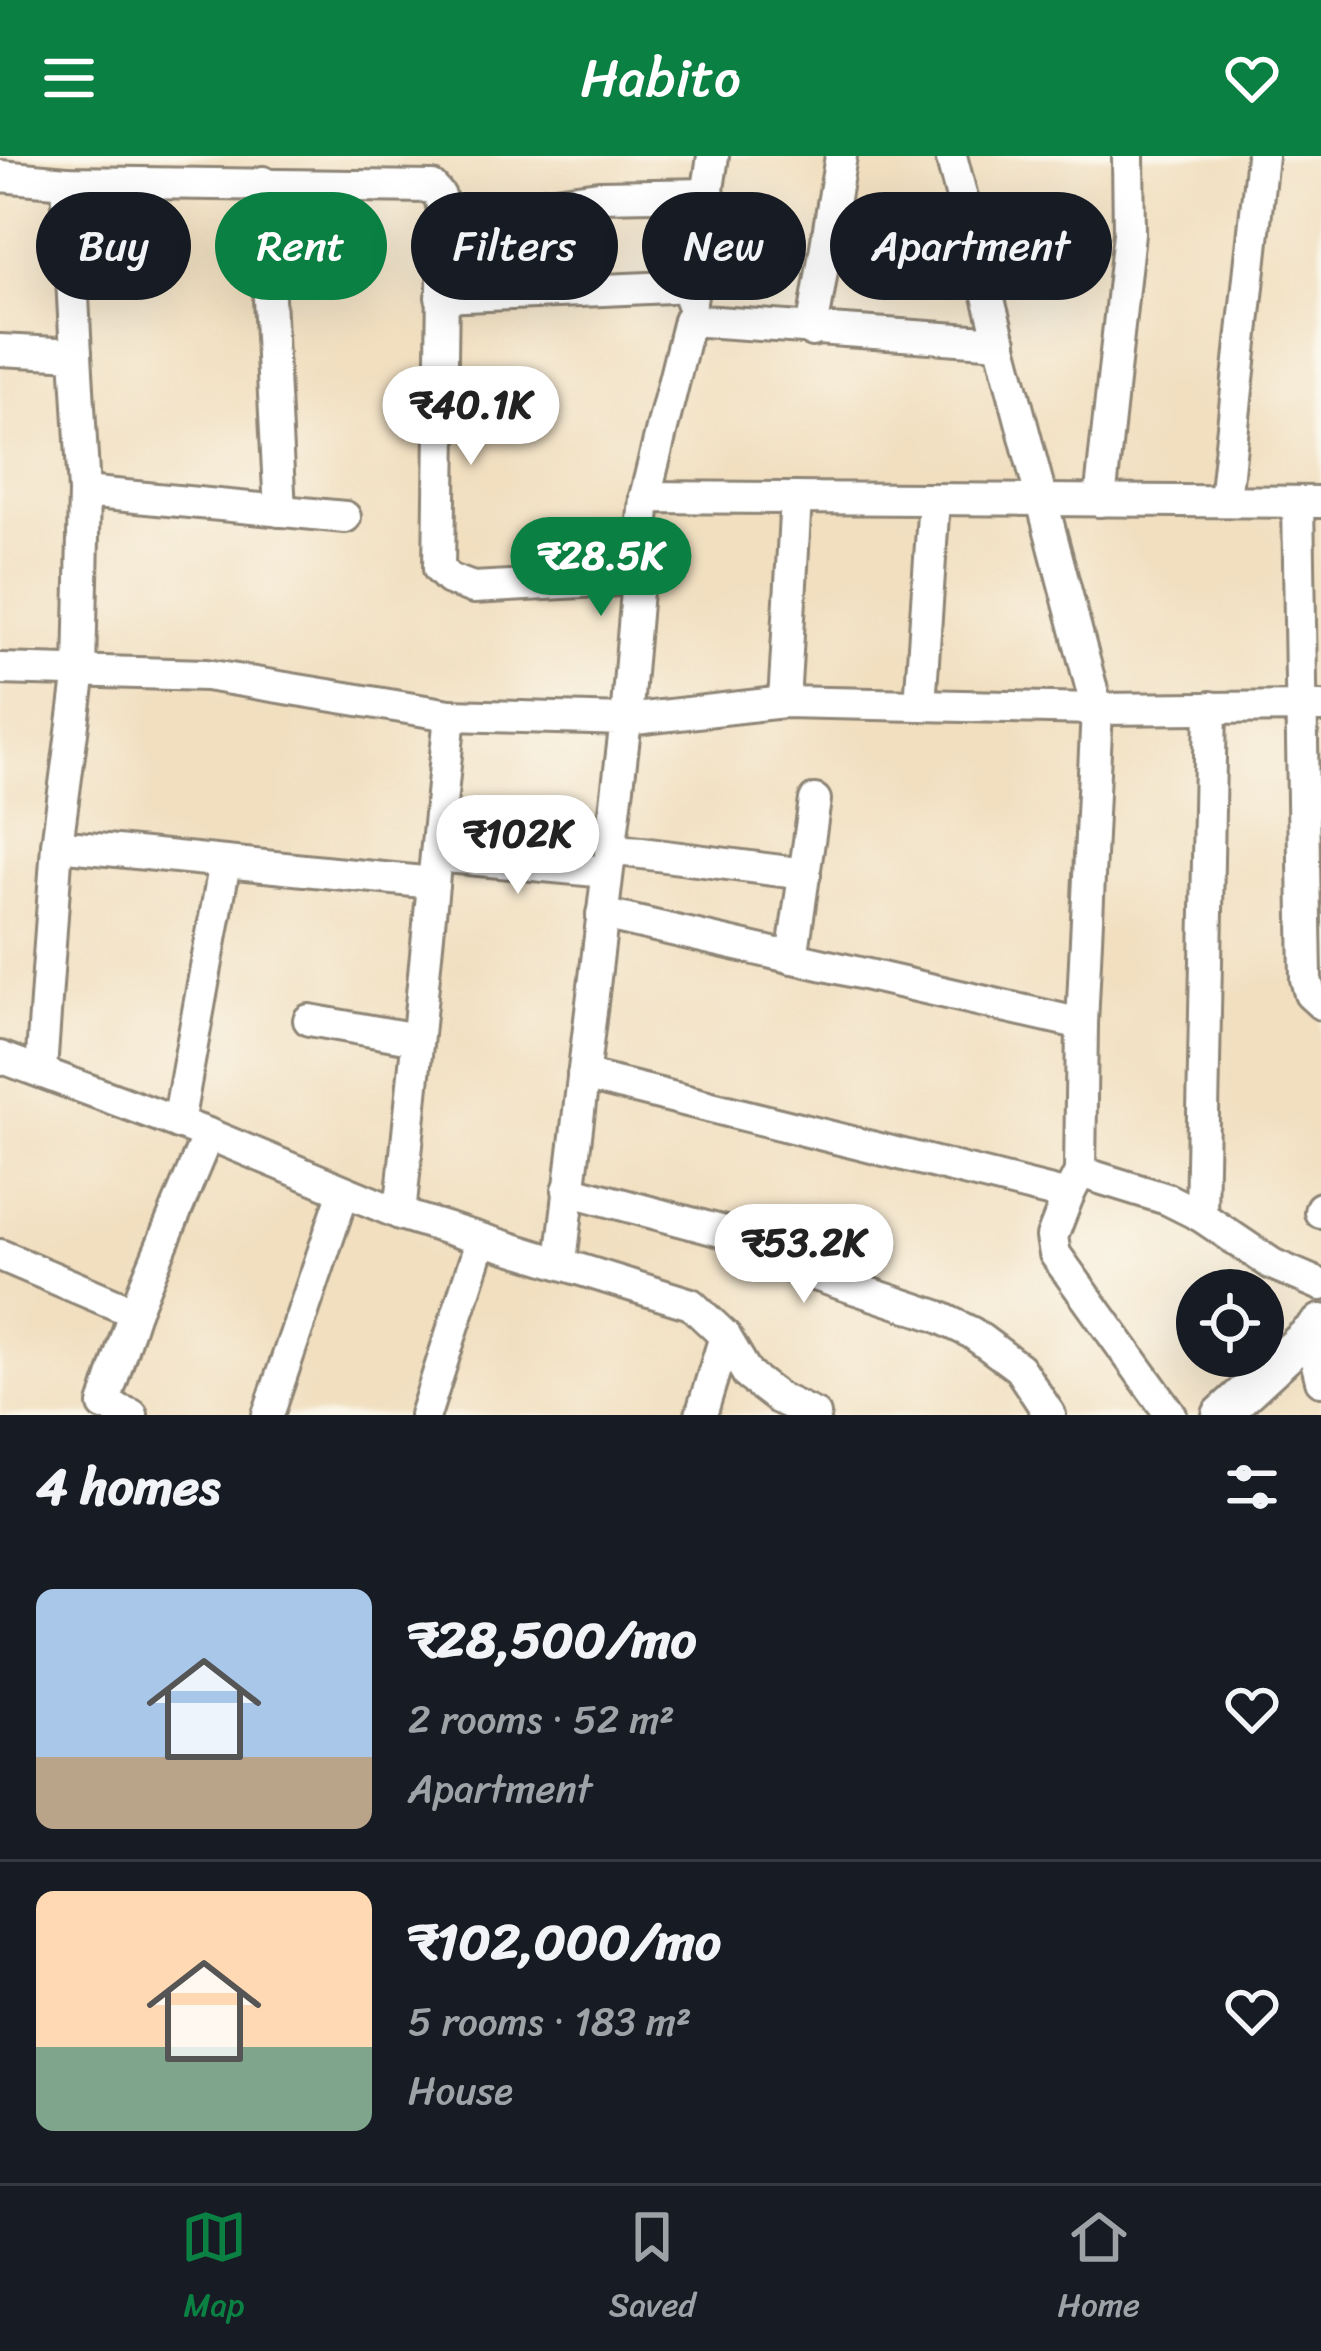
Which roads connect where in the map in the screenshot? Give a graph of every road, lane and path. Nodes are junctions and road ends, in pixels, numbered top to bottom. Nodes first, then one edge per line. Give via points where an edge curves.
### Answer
1 (713, 156) edge
2 (841, 156) edge
3 (951, 156) edge
4 (1127, 156) edge
5 (1262, 156) edge
6 (0, 176) edge
7 (68, 182) junction
8 (263, 182) junction
9 (436, 192) edge
10 (709, 192) edge
11 (441, 300) edge
12 (692, 300) edge
13 (688, 320) junction
14 (812, 332) junction
15 (1000, 342) junction
16 (0, 350) edge
17 (76, 354) junction
18 (84, 492) junction
19 (645, 497) junction
20 (796, 498) junction
21 (934, 500) junction
22 (1043, 501) junction
23 (1100, 501) junction
24 (1225, 501) junction
25 (1310, 502) edge
26 (280, 511) junction
27 (345, 517) dead end
28 (638, 580) junction
29 (0, 669) edge
30 (80, 671) junction
31 (784, 702) junction
32 (920, 705) junction
33 (1211, 707) junction
34 (1310, 708) edge
35 (1097, 709) junction
36 (450, 715) junction
37 (626, 720) junction
38 (815, 800) dead end
39 (57, 844) junction
40 (609, 861) junction
41 (225, 862) junction
42 (434, 870) junction
43 (805, 874) junction
44 (602, 914) junction
45 (792, 958) junction
46 (1321, 1004) edge
47 (309, 1020) dead end
48 (1082, 1024) junction
49 (417, 1039) junction
50 (0, 1057) edge
51 (41, 1070) junction
52 (583, 1075) junction
53 (178, 1123) junction
54 (208, 1134) junction
55 (1074, 1184) junction
56 (568, 1190) junction
57 (344, 1191) junction
58 (400, 1214) junction
59 (1201, 1216) junction
60 (481, 1241) junction
61 (0, 1255) edge
62 (561, 1261) junction
63 (1321, 1285) edge
64 (134, 1312) junction
65 (1315, 1329) edge
66 (725, 1336) junction
67 (1321, 1380) edge
68 (112, 1412) edge
69 (268, 1415) edge
70 (425, 1415) edge
71 (701, 1415) edge
72 (814, 1415) edge
73 (1050, 1415) edge
74 (1171, 1415) edge
75 (1221, 1415) edge

1 - 10 street
2 - 14 street
3 - 15 street
4 - 23 street via 1129,233
5 - 24 street
6 - 7 street
7 - 8 street
7 - 17 street
8 - 9 street
8 - 26 street
11 - 28 street via 439,568 473,588
12 - 13 street
13 - 14 street
13 - 19 street
14 - 15 street
15 - 22 street
16 - 17 street
17 - 18 street
18 - 26 street
18 - 30 street
19 - 20 street
19 - 28 street
20 - 21 street
20 - 31 street
21 - 22 street
21 - 32 street
22 - 23 street
22 - 35 street
23 - 24 street
24 - 25 street
25 - 34 street
26 - 27 street
28 - 37 street
29 - 30 street
30 - 36 street via 206,675
30 - 39 street
31 - 32 street
31 - 37 street
32 - 35 street
33 - 34 street
33 - 35 street
33 - 59 street
34 - 46 street via 1306,979
35 - 48 street
36 - 37 street
36 - 42 street
37 - 40 street
38 - 43 street
39 - 41 street
39 - 51 street
40 - 42 street
40 - 43 street
40 - 44 street
41 - 42 street
41 - 53 street
42 - 49 street
43 - 45 street
44 - 45 street
44 - 52 street
45 - 48 street
47 - 49 street
48 - 55 street
49 - 58 street
50 - 51 street
51 - 53 street
52 - 55 street
52 - 56 street
53 - 54 street
54 - 57 street
54 - 64 street
55 - 59 street via 1167,1199
55 - 74 street via 1052,1237 1054,1254
56 - 62 street
56 - 73 street via 728,1233 767,1258 938,1316 1019,1368
57 - 58 street
57 - 69 street
58 - 60 street
59 - 63 street via 1272,1264
60 - 62 street
60 - 70 street
61 - 64 street
62 - 66 street via 691,1304
64 - 68 street
65 - 67 street
65 - 75 street
66 - 71 street
66 - 72 street via 748,1375

